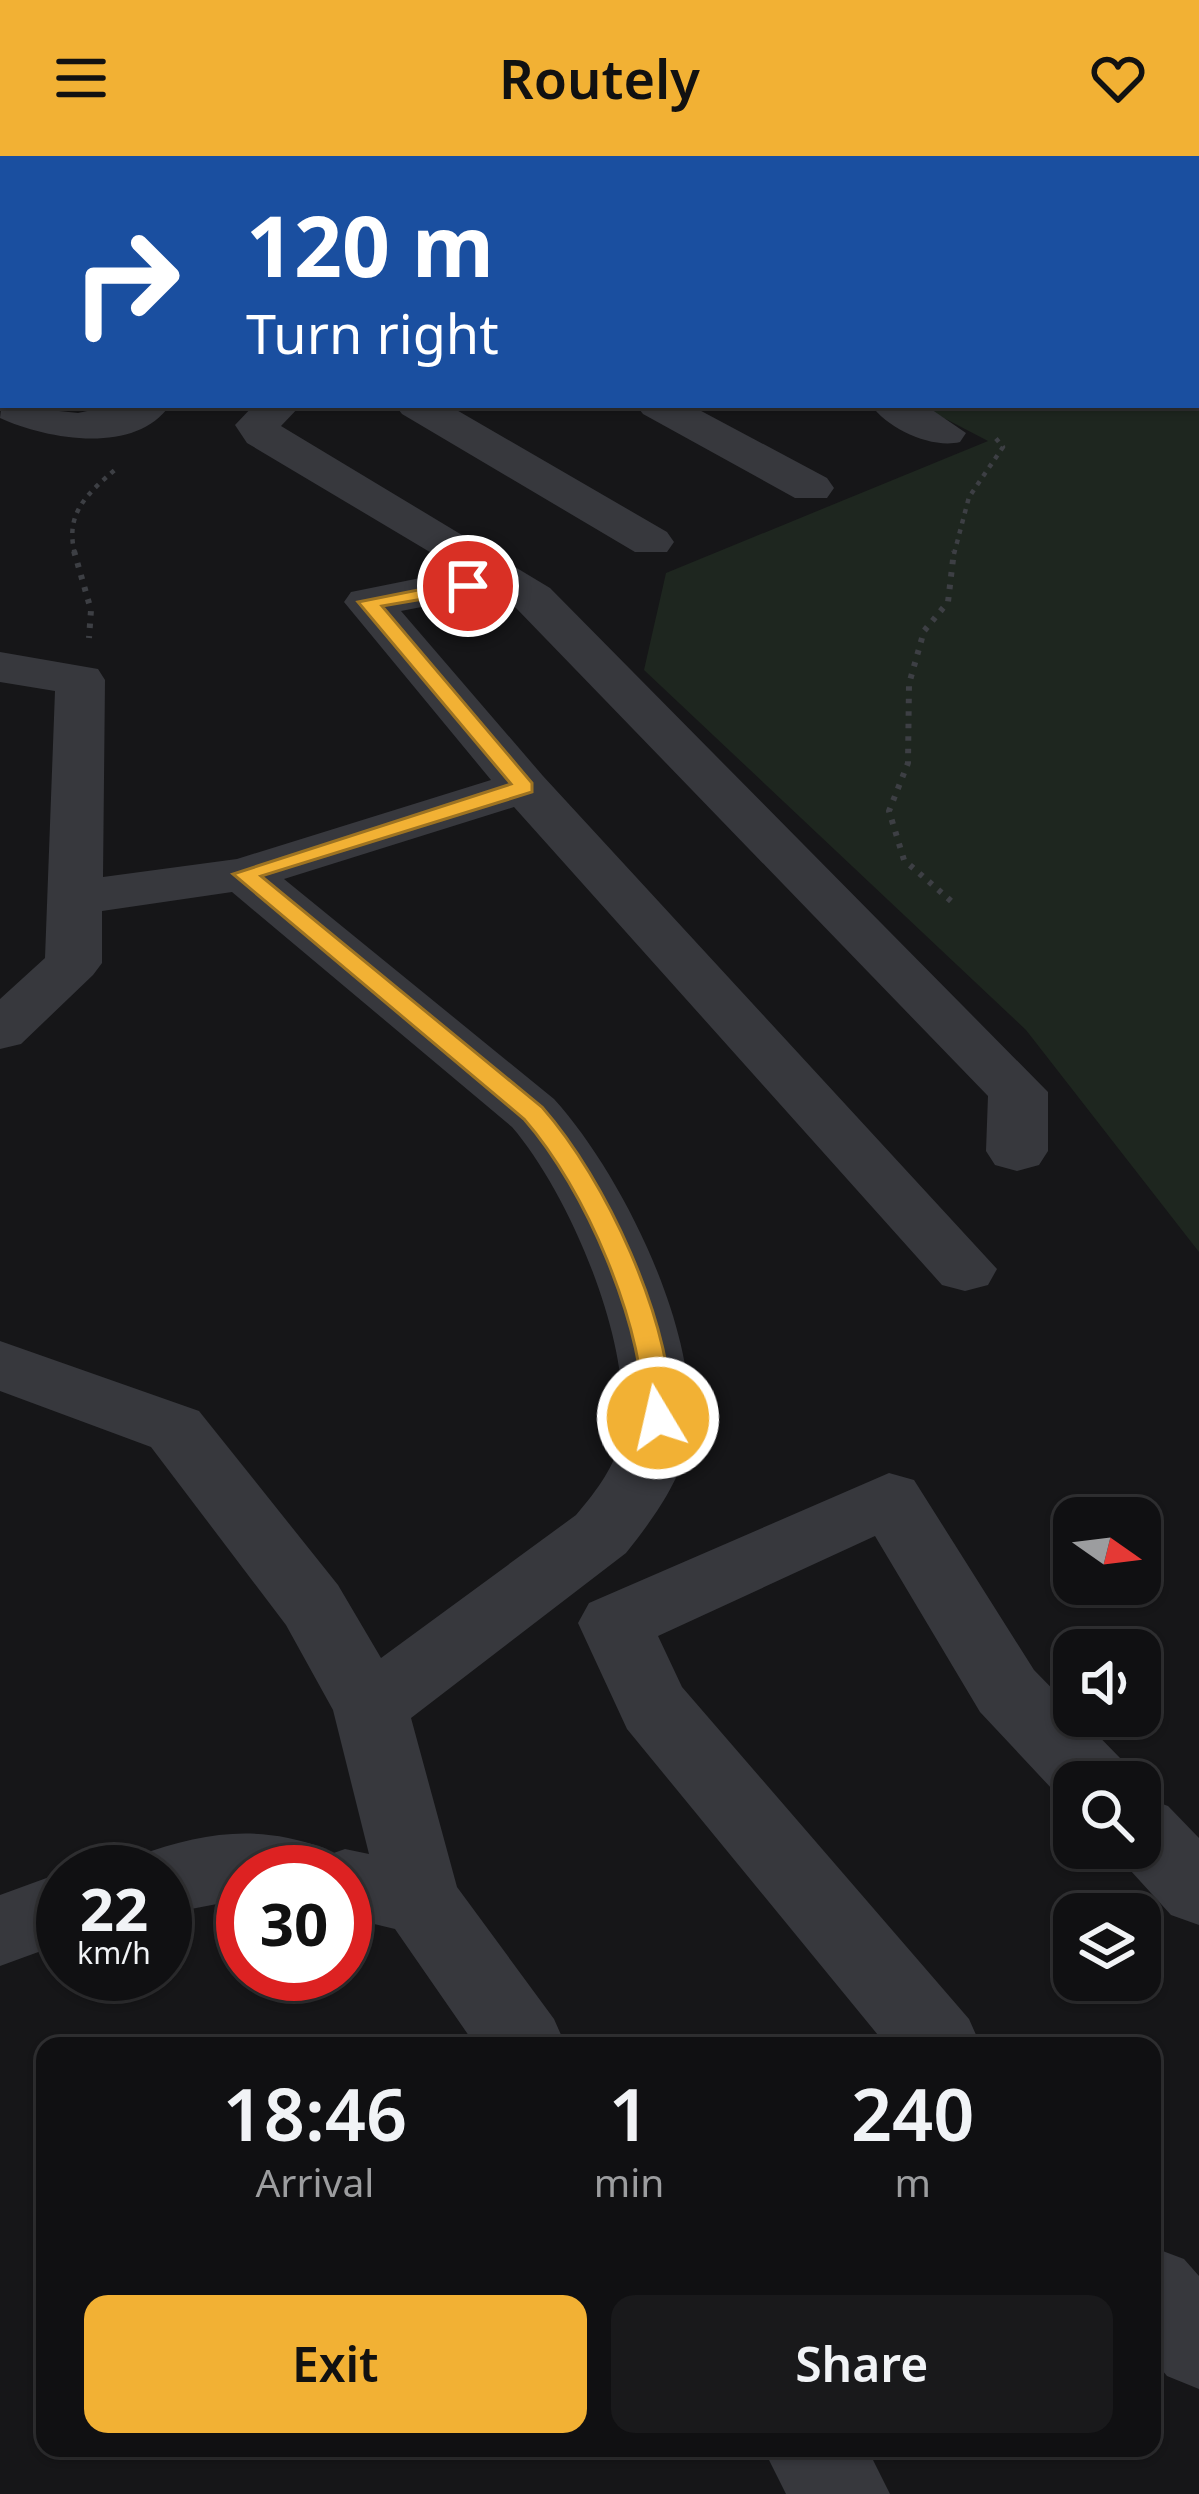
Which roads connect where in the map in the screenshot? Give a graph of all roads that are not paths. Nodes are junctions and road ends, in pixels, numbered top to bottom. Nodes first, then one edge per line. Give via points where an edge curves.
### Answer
1 (17, 408) edge
2 (143, 408) edge
3 (276, 408) edge
4 (423, 408) edge
5 (664, 408) edge
6 (898, 408) edge
7 (944, 433) dead end
8 (811, 488) dead end
9 (392, 511) junction
10 (651, 542) dead end
11 (485, 574) junction
12 (368, 602) junction
13 (0, 667) edge
14 (524, 787) junction
15 (244, 874) junction
16 (75, 898) junction
17 (0, 1031) edge
18 (1016, 1151) dead end
19 (964, 1269) dead end
20 (0, 1365) edge
21 (370, 1707) junction
22 (1074, 1761) edge
23 (1161, 1851) edge
24 (372, 1889) edge
25 (1199, 1891) edge
26 (420, 1900) junction
27 (36, 1917) edge
28 (0, 1931) edge
29 (518, 2037) edge
30 (931, 2037) edge
31 (1161, 2300) edge
32 (1199, 2344) edge
33 (816, 2457) edge
34 (843, 2494) edge

1 - 2 street via 48,425 86,428
3 - 9 street via 257,425 263,434
4 - 10 street
5 - 8 street
6 - 7 street
9 - 11 street via 479,562
9 - 12 street
11 - 12 street via 468,586
11 - 18 street via 533,598 1018,1093
12 - 14 street
13 - 16 street via 80,680
14 - 15 street
14 - 19 street
15 - 16 street
15 - 21 street via 556,1140 616,1244 658,1388 652,1448 601,1534
16 - 17 street via 74,963
20 - 21 street via 175,1429 312,1605
21 - 26 street
22 - 30 street via 1007,1691 889,1499 615,1623 654,1707
23 - 25 street
24 - 26 street
26 - 29 street
27 - 28 street
31 - 32 street
33 - 34 street

